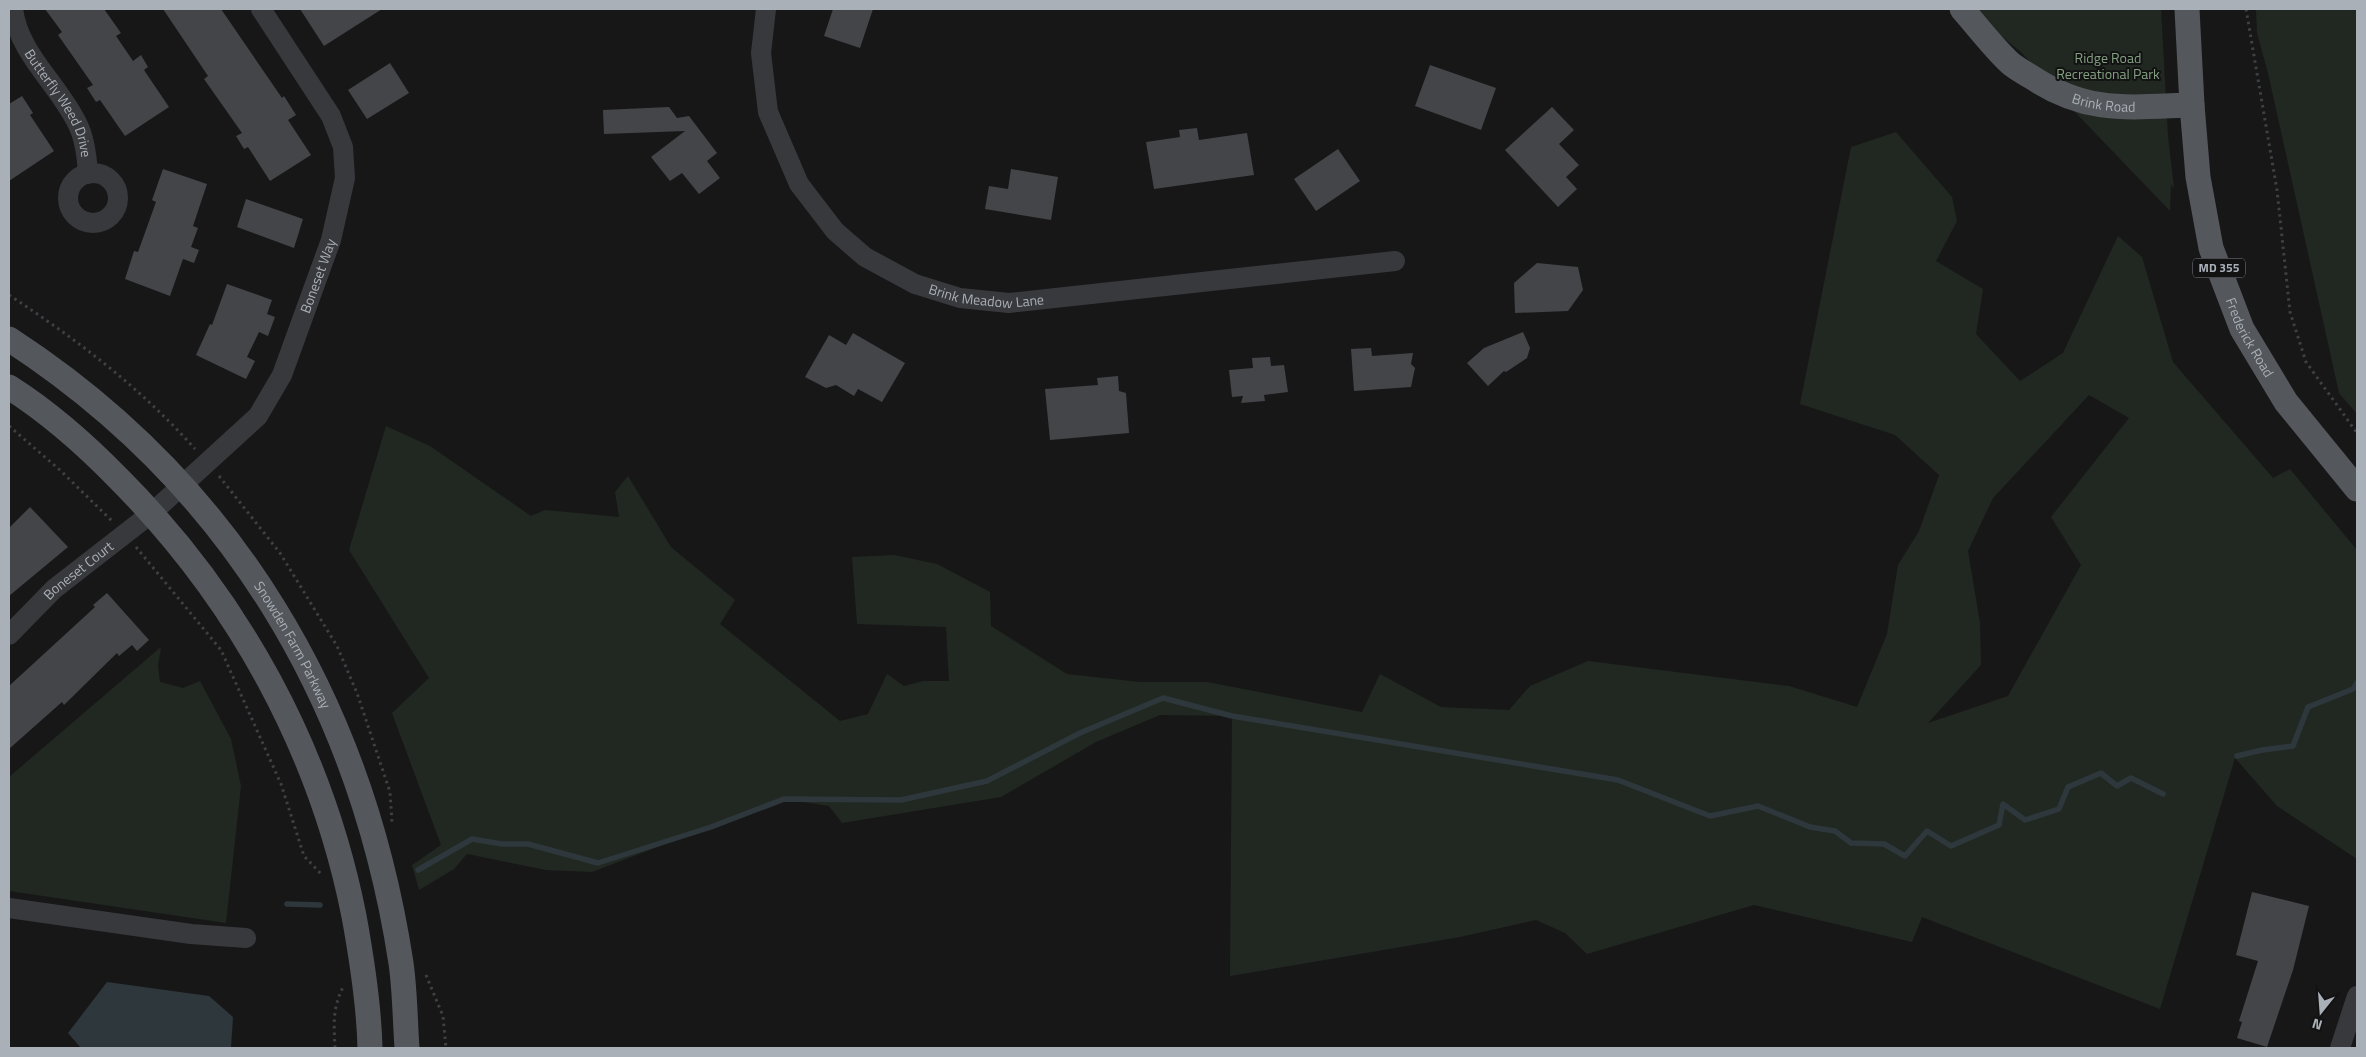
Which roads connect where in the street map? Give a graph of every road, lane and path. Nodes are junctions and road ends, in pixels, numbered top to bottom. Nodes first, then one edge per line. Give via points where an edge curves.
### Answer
1 (13, 9) edge
2 (261, 9) edge
3 (766, 9) edge
4 (1962, 9) edge
5 (2187, 9) edge
6 (2246, 9) edge
7 (2192, 105) junction
8 (88, 174) dead end
9 (1395, 261) dead end
10 (9, 339) edge
11 (9, 387) edge
12 (9, 426) edge
13 (2357, 433) edge
14 (183, 486) junction
15 (2357, 489) edge
16 (153, 512) junction
17 (126, 534) junction
18 (9, 635) edge
19 (327, 880) dead end
20 (9, 908) edge
21 (246, 938) dead end
22 (345, 984) dead end
23 (2357, 996) edge
24 (335, 1048) edge
25 (370, 1048) edge
26 (407, 1048) edge
27 (2340, 1048) edge

1 - 8 street, Butterfly Weed Drive via 23,44 79,125
2 - 14 street, Boneset Way via 331,116 343,147 345,178 330,240 282,375 258,416
3 - 9 street, Brink Meadow Lane via 761,53 768,112 798,184 835,231 865,257 915,284 960,298 1009,303
4 - 7 main road, Brink Road via 2011,64 2067,97 2115,108
5 - 7 main road, Frederick Road / MD 355
6 - 13 path via 2277,190 2290,312 2306,362
7 - 15 main road, Frederick Road / MD 355 via 2198,176 2211,248 2242,329 2286,402
10 - 14 main road, Snowden Farm Parkway via 55,369 137,440
11 - 16 main road via 93,452
12 - 17 path
14 - 16 street, Boneset Way
14 - 26 main road, Snowden Farm Parkway via 222,532 281,618 317,684 353,770 382,866 401,965
16 - 17 street, Boneset Court
16 - 25 main road via 204,575 242,630 280,699 314,772 344,868 363,963
17 - 18 street, Boneset Court via 54,589
17 - 19 path via 221,650 281,784 304,856
20 - 21 street via 191,934
22 - 24 path via 333,1014
23 - 27 street

